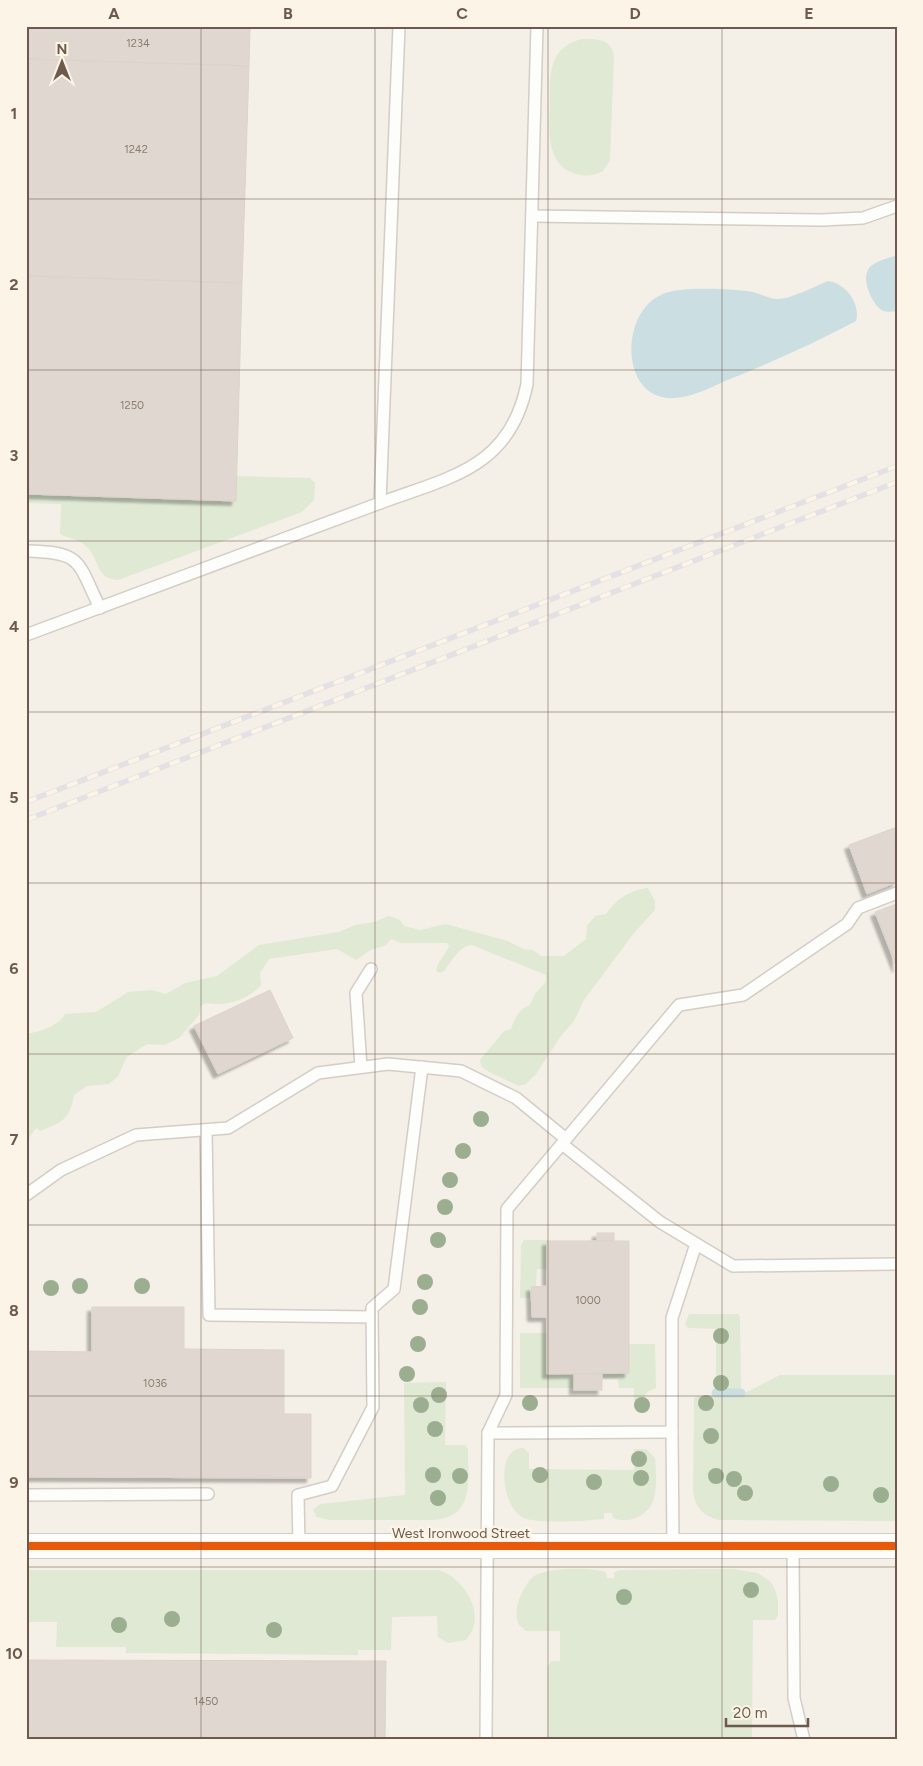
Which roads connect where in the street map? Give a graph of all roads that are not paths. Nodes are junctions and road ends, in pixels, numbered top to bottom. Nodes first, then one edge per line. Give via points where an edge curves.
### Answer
1 (399, 26) edge
2 (537, 26) edge
3 (897, 206) edge
4 (532, 216) junction
5 (380, 503) junction
6 (26, 551) edge
7 (100, 608) junction
8 (26, 635) edge
9 (897, 893) edge
10 (372, 969) dead end
11 (361, 1067) junction
12 (422, 1067) junction
13 (206, 1130) junction
14 (564, 1142) junction
15 (26, 1195) edge
16 (696, 1244) junction
17 (897, 1264) edge
18 (372, 1317) junction
19 (672, 1432) junction
20 (488, 1433) junction
21 (208, 1494) dead end
22 (26, 1495) edge
23 (489, 1545) junction
24 (673, 1545) junction
25 (26, 1546) edge
26 (299, 1546) junction
27 (792, 1546) junction
28 (897, 1546) edge
29 (486, 1740) edge
30 (804, 1740) edge

1 - 5 lane
2 - 4 lane
3 - 4 lane via 862,218 822,220
4 - 5 lane via 526,384 516,422 503,442 460,473
5 - 7 lane
6 - 7 lane via 66,554 76,560
7 - 8 lane
9 - 14 lane via 858,908 846,924 743,995 679,1005
10 - 11 lane via 356,993
11 - 12 lane via 388,1064
11 - 13 lane via 318,1073 228,1128
12 - 14 lane via 461,1072 516,1098
12 - 18 lane via 394,1289 372,1308
13 - 15 lane via 136,1135 61,1170
13 - 18 lane via 209,1315
14 - 16 lane via 660,1222
14 - 20 lane via 507,1209 506,1395
16 - 17 lane via 733,1266
16 - 19 lane via 672,1318
18 - 26 lane via 373,1407 332,1486 298,1495
19 - 20 lane
19 - 24 lane
20 - 23 lane
21 - 22 lane
23 - 24 street, West Ironwood Street
23 - 26 street, West Ironwood Street
23 - 29 lane
24 - 27 street, West Ironwood Street
25 - 26 street, West Ironwood Street
27 - 28 street, West Ironwood Street
27 - 30 lane via 794,1698

